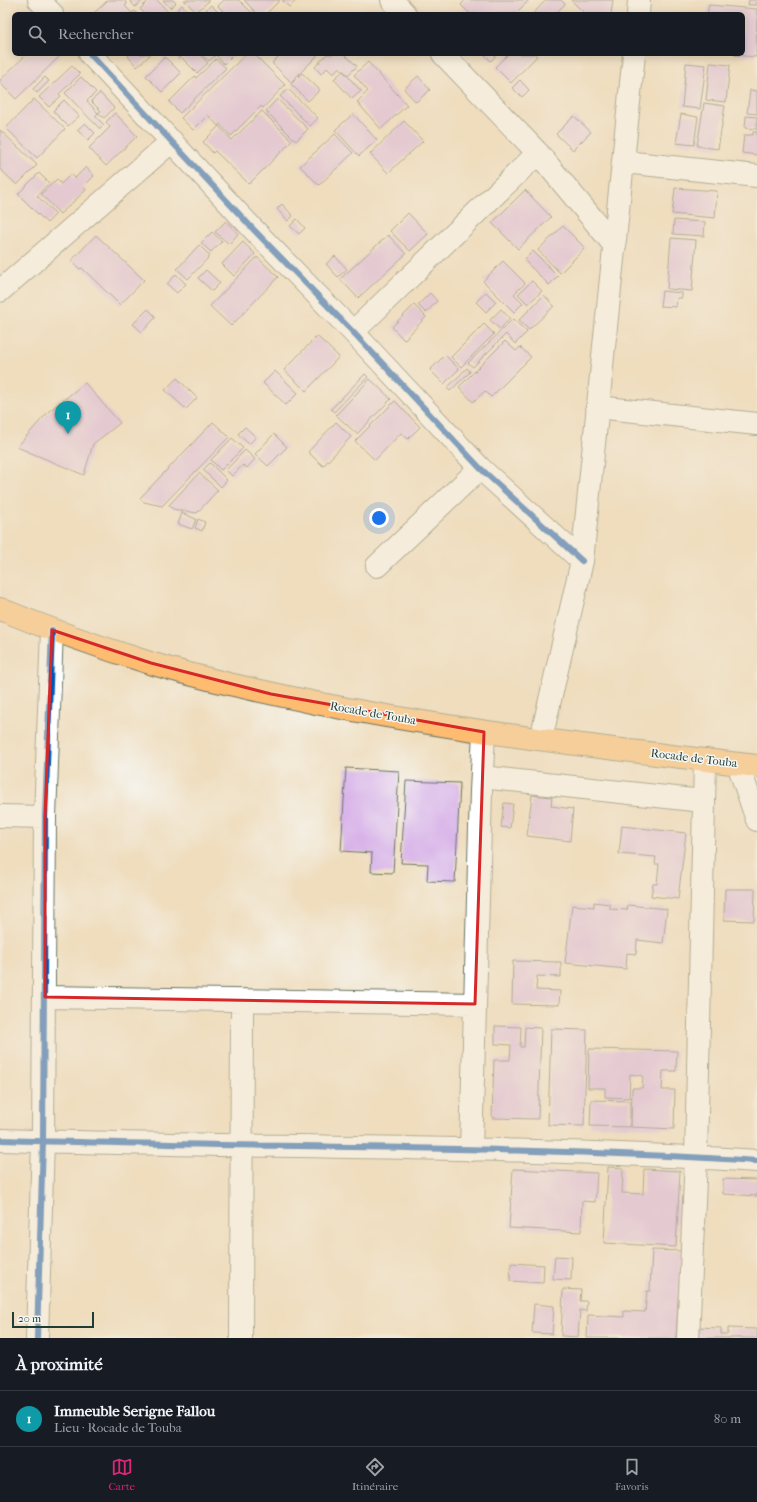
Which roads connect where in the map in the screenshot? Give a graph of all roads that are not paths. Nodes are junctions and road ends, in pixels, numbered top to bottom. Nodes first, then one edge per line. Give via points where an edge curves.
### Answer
1 (39, 0) edge
2 (392, 0) edge
3 (639, 0) edge
4 (50, 12) edge
5 (403, 12) edge
6 (638, 12) edge
7 (92, 56) edge
8 (445, 56) edge
9 (634, 56) edge
10 (172, 141) junction
11 (538, 153) junction
12 (624, 162) junction
13 (757, 176) edge
14 (615, 246) junction
15 (0, 291) edge
16 (353, 332) junction
17 (597, 407) junction
18 (757, 424) edge
19 (480, 468) junction
20 (582, 561) junction
21 (377, 566) dead end
22 (0, 609) edge
23 (52, 630) junction
24 (484, 732) junction
25 (541, 739) junction
26 (704, 760) junction
27 (747, 765) edge
28 (482, 777) junction
29 (703, 801) junction
30 (0, 816) edge
31 (45, 817) junction
32 (757, 820) edge
33 (44, 997) junction
34 (242, 1001) junction
35 (475, 1004) junction
36 (0, 1140) edge
37 (43, 1141) junction
38 (242, 1146) junction
39 (471, 1150) junction
40 (696, 1157) junction
41 (757, 1161) edge
42 (38, 1338) edge
43 (242, 1338) edge
44 (688, 1338) edge

1 - 4 street
2 - 5 street
3 - 6 street
7 - 10 street
8 - 11 street
9 - 12 street
10 - 15 street
10 - 16 street
11 - 14 street
11 - 16 street
12 - 13 street
12 - 14 street
14 - 17 street
16 - 19 street
17 - 18 street
17 - 20 street
19 - 20 street
19 - 21 street
20 - 25 street
22 - 23 main road, Rocade de Touba
23 - 24 main road, Rocade de Touba via 151,663 271,694
23 - 31 street
24 - 25 main road, Rocade de Touba
24 - 28 street
25 - 26 main road, Rocade de Touba
26 - 27 main road, Rocade de Touba
26 - 29 street
27 - 32 street
28 - 29 street
28 - 35 street
29 - 40 street
30 - 31 street
31 - 33 street
33 - 34 street
33 - 37 street
34 - 35 street
34 - 38 street
35 - 39 street
36 - 37 street
37 - 38 street
37 - 42 street
38 - 39 street
38 - 43 street
39 - 40 street
40 - 41 street
40 - 44 street

